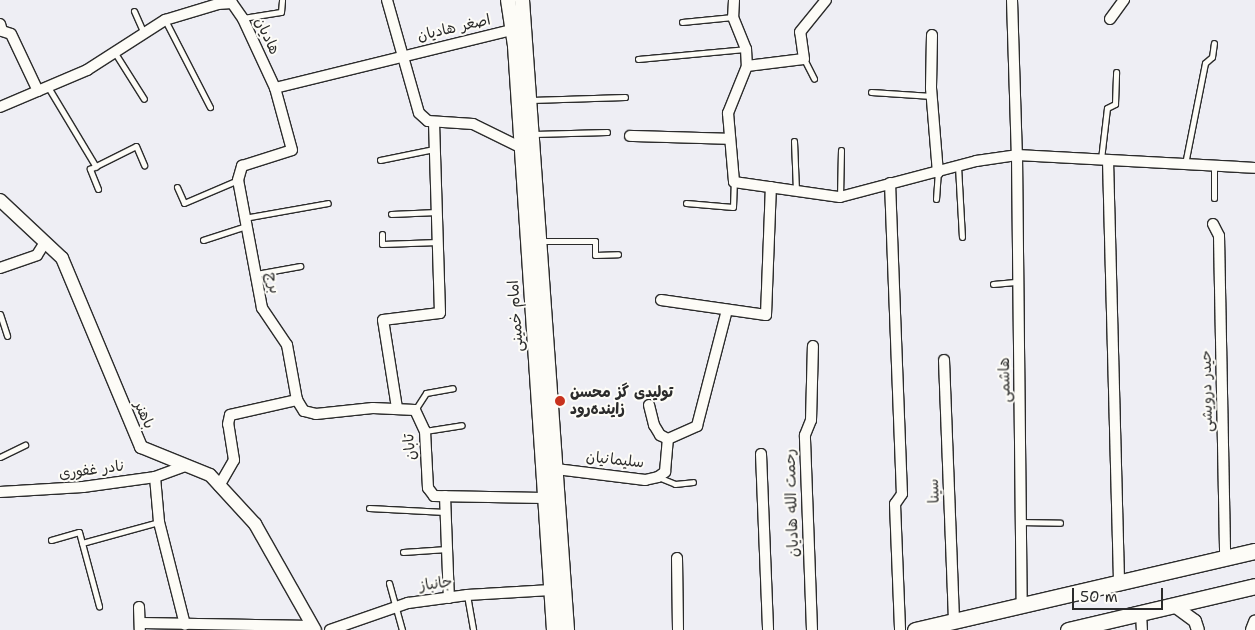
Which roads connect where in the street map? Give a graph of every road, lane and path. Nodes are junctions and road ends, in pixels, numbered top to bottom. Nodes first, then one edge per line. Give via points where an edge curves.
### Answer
1 (282, 0) edge
2 (387, 0) edge
3 (508, 0) edge
4 (522, 0) edge
5 (734, 0) edge
6 (826, 0) edge
7 (1012, 0) edge
8 (1124, 0) edge
9 (232, 1) edge
10 (203, 4) edge
11 (134, 11) dead end
12 (733, 17) junction
13 (243, 19) junction
14 (1110, 19) dead end
15 (165, 20) junction
16 (682, 22) dead end
17 (0, 24) edge
18 (512, 30) junction
19 (144, 34) junction
20 (932, 35) dead end
21 (1214, 43) dead end
22 (746, 49) junction
23 (116, 53) junction
24 (402, 55) junction
25 (638, 59) dead end
26 (804, 59) junction
27 (747, 66) junction
28 (1116, 72) dead end
29 (814, 79) dead end
30 (275, 88) junction
31 (43, 89) junction
32 (871, 92) dead end
33 (625, 96) dead end
34 (932, 96) junction
35 (144, 99) dead end
36 (531, 100) junction
37 (0, 106) edge
38 (210, 107) dead end
39 (434, 122) junction
40 (607, 132) dead end
41 (534, 134) junction
42 (630, 136) dead end
43 (730, 139) junction
44 (794, 141) dead end
45 (528, 148) junction
46 (435, 149) junction
47 (841, 150) dead end
48 (1017, 156) junction
49 (380, 160) dead end
50 (1104, 160) junction
51 (1185, 165) junction
52 (144, 166) dead end
53 (958, 166) junction
54 (1214, 166) junction
55 (96, 167) junction
56 (1255, 168) edge
57 (938, 173) junction
58 (238, 180) junction
59 (734, 182) junction
60 (890, 182) junction
61 (177, 186) dead end
62 (771, 187) junction
63 (98, 189) dead end
64 (796, 191) junction
65 (840, 197) junction
66 (936, 198) dead end
67 (1214, 198) dead end
68 (0, 200) edge
69 (328, 203) dead end
70 (686, 203) dead end
71 (437, 212) junction
72 (391, 214) dead end
73 (245, 222) junction
74 (1213, 224) dead end
75 (382, 234) dead end
76 (962, 237) dead end
77 (203, 240) dead end
78 (541, 241) junction
79 (45, 242) junction
80 (438, 242) junction
81 (618, 254) dead end
82 (300, 266) dead end
83 (0, 268) edge
84 (256, 274) junction
85 (1018, 282) junction
86 (993, 284) dead end
87 (661, 300) dead end
88 (727, 310) junction
89 (0, 314) edge
90 (7, 336) dead end
91 (813, 346) dead end
92 (944, 360) dead end
93 (453, 388) dead end
94 (297, 400) junction
95 (649, 405) dead end
96 (397, 408) junction
97 (414, 410) junction
98 (462, 425) dead end
99 (426, 431) junction
100 (668, 439) junction
101 (25, 445) dead end
102 (761, 454) dead end
103 (0, 457) edge
104 (185, 466) junction
105 (556, 469) junction
106 (155, 477) junction
107 (658, 477) junction
108 (693, 482) dead end
109 (220, 486) junction
110 (0, 492) edge
111 (445, 496) junction
112 (544, 498) junction
113 (369, 508) dead end
114 (446, 512) junction
115 (159, 522) junction
116 (1021, 522) junction
117 (1060, 523) dead end
118 (51, 540) dead end
119 (82, 543) junction
120 (447, 549) junction
121 (1255, 551) edge
122 (403, 552) dead end
123 (677, 558) dead end
124 (1225, 558) junction
125 (1119, 582) junction
126 (390, 583) dead end
127 (1255, 586) edge
128 (551, 590) junction
129 (467, 595) junction
130 (449, 598) junction
131 (1022, 605) junction
132 (1173, 605) junction
133 (99, 606) dead end
134 (139, 607) dead end
135 (398, 607) junction
136 (1142, 613) junction
137 (954, 621) junction
138 (1255, 622) edge
139 (185, 624) junction
140 (141, 626) edge
141 (210, 628) edge
142 (314, 628) edge
143 (330, 630) edge
144 (402, 630) edge
145 (473, 630) edge
146 (554, 630) edge
147 (566, 630) edge
148 (678, 630) edge
149 (768, 630) edge
150 (812, 630) edge
151 (900, 630) edge
152 (915, 630) edge
153 (1068, 630) edge
154 (1142, 630) edge
155 (1198, 630) edge
156 (1252, 630) edge

1 - 13 lane via 281,12
2 - 24 street
3 - 18 main road, امام خمینی
4 - 36 main road, امام خمینی
5 - 12 street
6 - 26 street via 800,32
7 - 48 street, هاشمی
8 - 14 street
9 - 10 street, هادیان
9 - 13 street, هادیان
10 - 15 street, هادیان
11 - 19 lane
12 - 16 lane
12 - 22 street
13 - 30 street, هادیان
15 - 19 street, هادیان
15 - 38 lane
17 - 31 street via 2,30 11,34
18 - 24 street, اصغر هادیان
18 - 45 main road, امام خمینی
19 - 23 street, هادیان
20 - 34 street
21 - 51 lane via 1212,57 1205,63
22 - 25 lane
22 - 27 street
23 - 31 street, هادیان
23 - 35 lane
24 - 30 street
24 - 39 street via 419,113
26 - 27 street
26 - 29 lane
27 - 43 street via 728,113
28 - 50 lane via 1115,104 1107,108
30 - 58 street via 292,150 242,166
31 - 37 street, هادیان
31 - 55 lane
32 - 34 lane
33 - 36 lane
34 - 57 street
36 - 41 main road, امام خمینی
39 - 45 street via 473,124
39 - 46 street
40 - 41 lane
41 - 45 main road, امام خمینی
42 - 43 street
43 - 59 street
44 - 64 lane
45 - 78 main road, امام خمینی
45 - 112 main road, امام خمینی
46 - 49 lane
46 - 71 street
47 - 65 lane
48 - 50 street
48 - 53 street
48 - 85 street, هاشمی
50 - 51 street
50 - 125 street
51 - 54 street
52 - 55 lane via 136,146
53 - 57 street
53 - 76 lane
54 - 56 street
54 - 67 lane
55 - 63 lane via 90,169
57 - 60 street
57 - 66 lane
58 - 61 lane via 184,203
58 - 73 street, برج
59 - 62 street
59 - 70 lane via 733,206
60 - 65 street
60 - 151 street via 902,494 895,504
62 - 64 street
62 - 88 street via 766,315
64 - 65 street
68 - 79 street, باهنر
69 - 73 lane
71 - 72 lane
71 - 80 street
73 - 77 lane
73 - 84 street, برج
74 - 124 street, حیدر درویشی via 1219,236
75 - 80 lane via 382,244
78 - 81 lane via 595,242 595,255
78 - 105 main road, امام خمینی
79 - 83 street via 36,255
79 - 104 street, باهنر via 62,258 141,447
80 - 96 street via 440,312 383,320
82 - 84 lane
84 - 94 street, برج via 262,308 286,345
85 - 86 lane
85 - 116 street, هاشمی
87 - 88 street
88 - 100 street via 697,426
89 - 90 lane
91 - 150 street, رحمت الله هادیان via 811,420 805,436
92 - 137 street, سینا
93 - 97 lane via 426,393
94 - 96 street via 304,411 316,414
94 - 109 street via 230,415 228,424 234,460
95 - 100 street via 654,425 660,435
96 - 97 street
97 - 99 street, تابان
98 - 99 lane
99 - 111 street, تابان via 428,488 434,496
100 - 107 street, سلیمانیان via 665,472
101 - 103 lane
102 - 149 street
104 - 106 street, نادر غفوری
104 - 109 street, باهنر via 210,475
105 - 107 street, سلیمانیان via 645,480
105 - 147 main road, امام خمینی
106 - 110 street, نادر غفوری via 83,487
106 - 115 street
107 - 108 lane via 675,484
109 - 142 street, باهنر via 255,524
111 - 112 street
111 - 114 street
112 - 128 main road, امام خمینی
113 - 114 lane
114 - 120 street
115 - 119 lane
115 - 139 street
116 - 117 lane
116 - 131 street, هاشمی
118 - 119 lane via 79,532
119 - 133 lane
120 - 122 lane
120 - 130 street
121 - 124 main road
123 - 148 street
124 - 125 main road
125 - 131 main road
126 - 135 lane
127 - 132 main road
128 - 129 street, جانباز
128 - 146 main road, امام خمینی
129 - 130 street, جانباز
129 - 145 lane
130 - 135 street, جانباز
131 - 137 main road
132 - 136 main road
132 - 155 street via 1195,621
134 - 140 street
135 - 143 street, جانباز
135 - 144 lane
136 - 153 main road
136 - 154 street
137 - 152 main road
138 - 156 street
139 - 140 street
139 - 141 street
141 - 142 street

